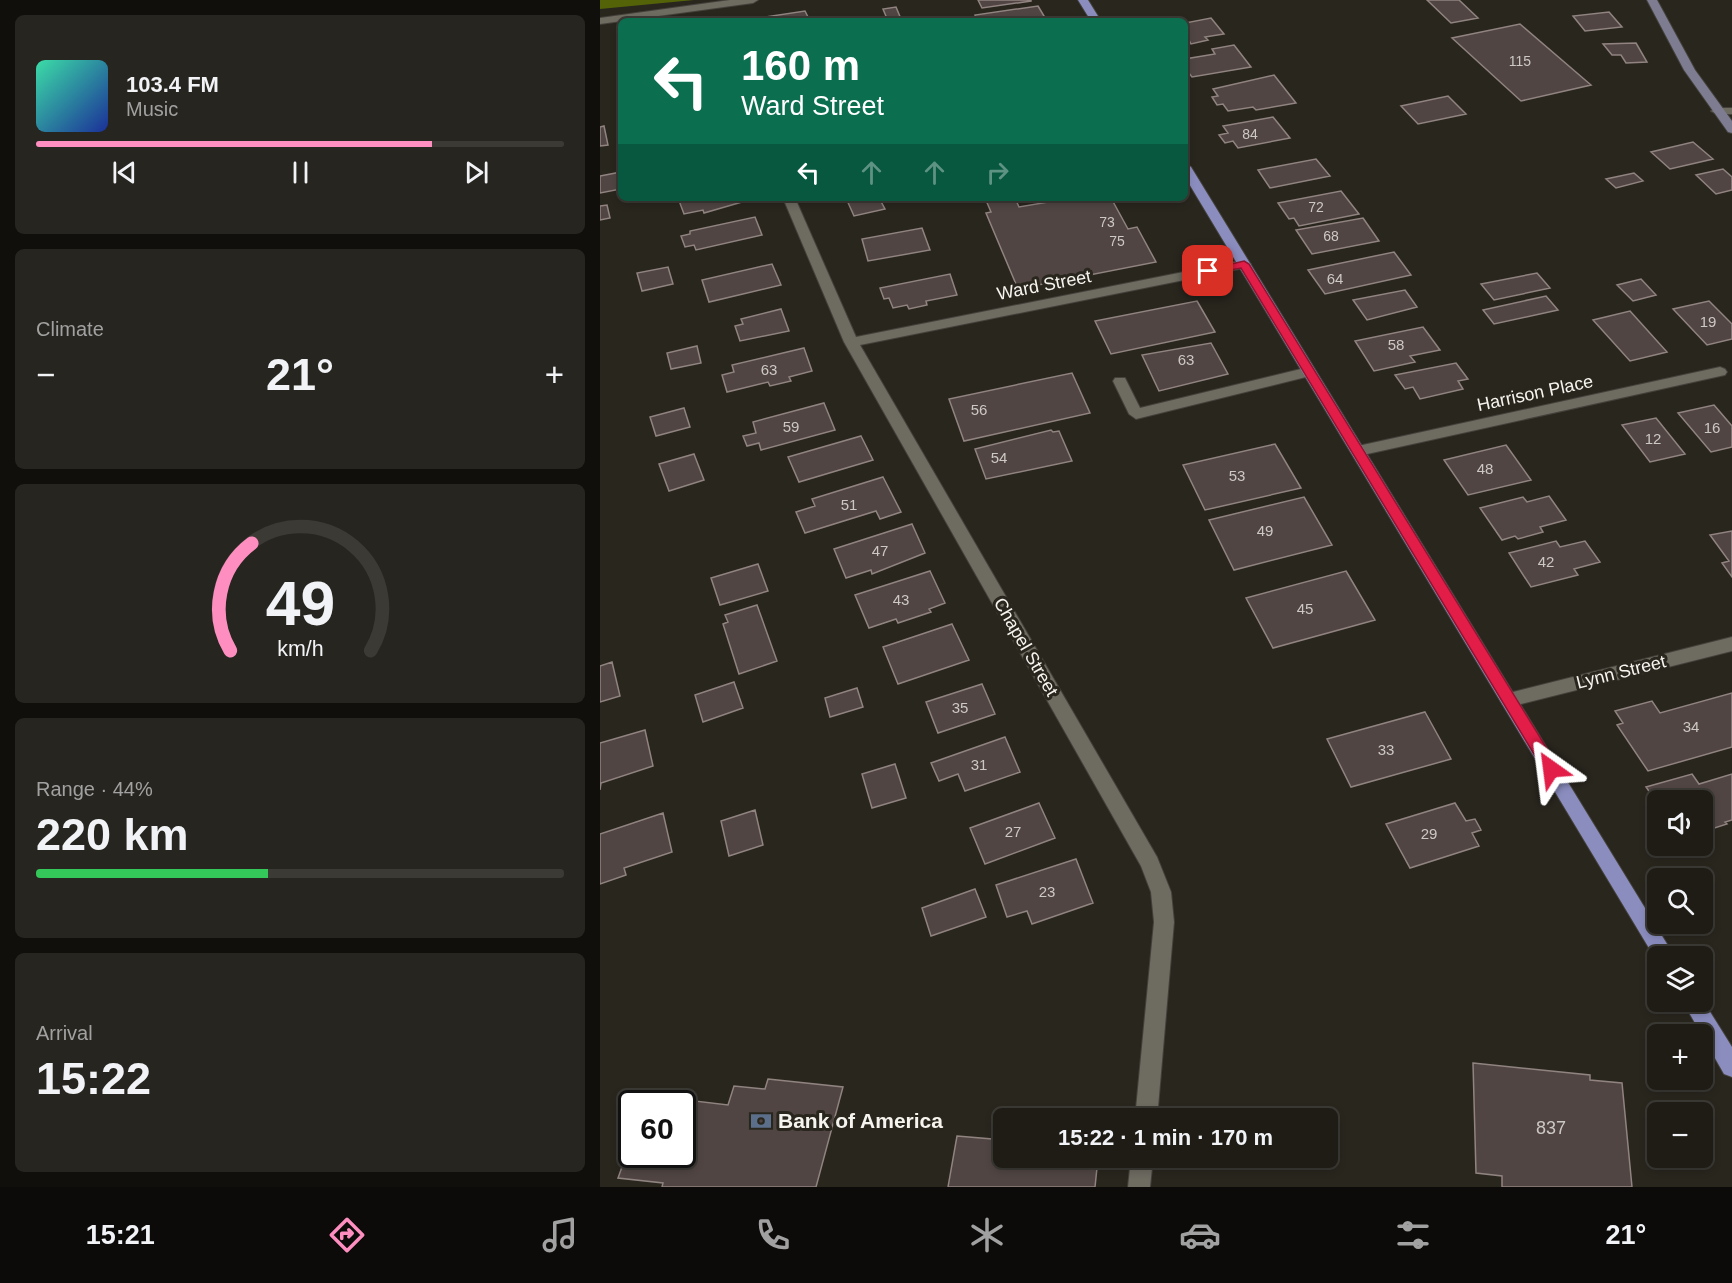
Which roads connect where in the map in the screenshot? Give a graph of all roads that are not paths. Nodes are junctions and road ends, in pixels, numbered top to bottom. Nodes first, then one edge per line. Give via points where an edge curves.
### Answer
1 (753, 0) edge
2 (1083, 0) edge
3 (1652, 0) edge
4 (707, 7) junction
5 (623, 18) edge
6 (712, 18) dead end
7 (1094, 18) edge
8 (618, 19) edge
9 (600, 21) edge
10 (1717, 111) junction
11 (1732, 111) edge
12 (1732, 129) edge
13 (1188, 172) edge
14 (790, 201) edge
15 (1244, 264) junction
16 (852, 342) junction
17 (1309, 372) junction
18 (1720, 372) dead end
19 (1120, 381) dead end
20 (1358, 451) junction
21 (1732, 644) edge
22 (1509, 700) junction
23 (1658, 946) edge
24 (1699, 1012) edge
25 (1732, 1067) edge
26 (1147, 1108) edge
27 (1141, 1168) edge
28 (1139, 1187) edge

1 - 4 street
2 - 7 main road
3 - 10 main road
4 - 5 street
4 - 6 street
8 - 9 street
10 - 11 street
10 - 12 main road
13 - 15 main road
14 - 16 street, Chapel Street
15 - 16 street, Ward Street
15 - 17 main road
16 - 26 street, Chapel Street via 1150,863 1161,892 1164,922
17 - 19 street via 1136,414
17 - 20 main road
18 - 20 street, Harrison Place
20 - 22 main road
21 - 22 street, Lynn Street
22 - 23 main road
24 - 25 main road
27 - 28 street

